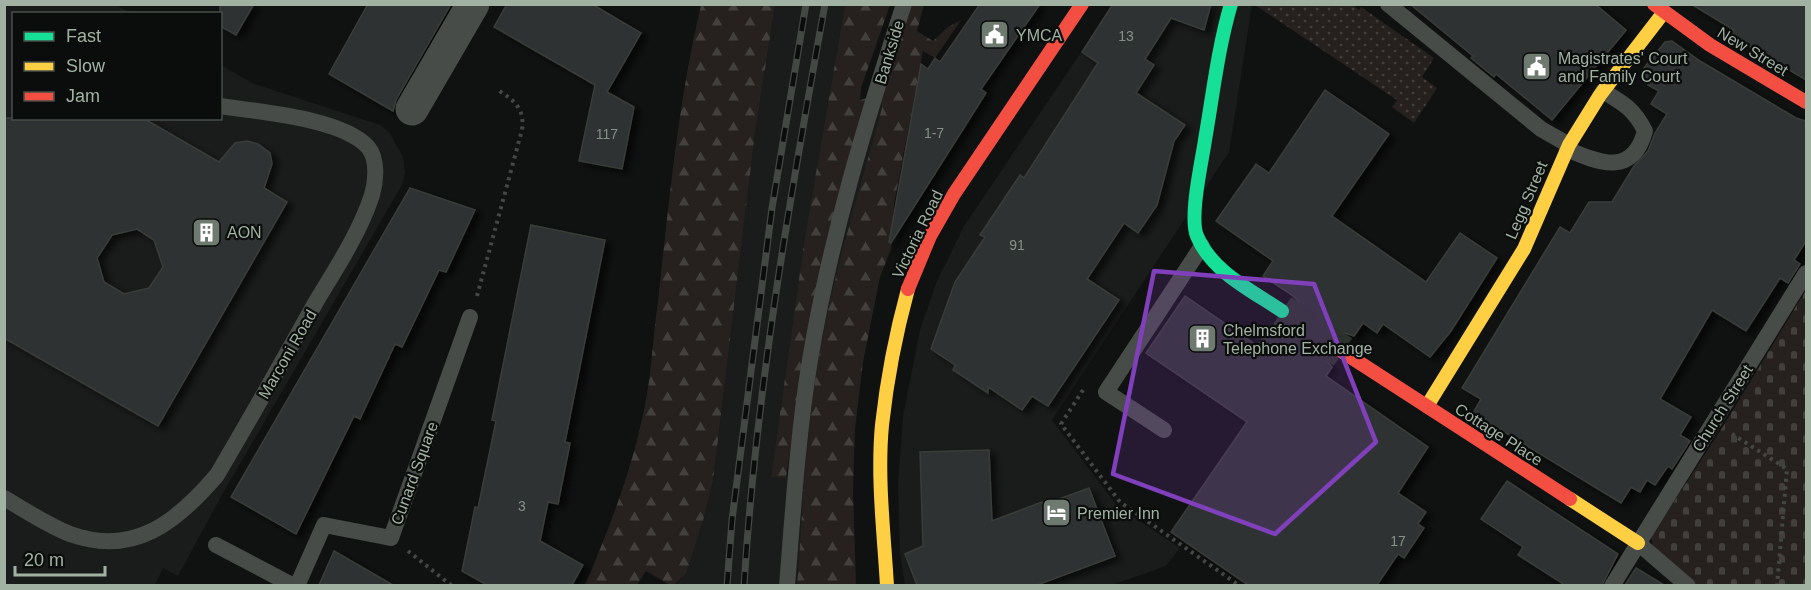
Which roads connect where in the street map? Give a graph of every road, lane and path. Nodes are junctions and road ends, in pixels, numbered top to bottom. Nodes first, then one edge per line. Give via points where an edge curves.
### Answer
1 (473, 4) edge
2 (904, 4) edge
3 (1082, 4) edge
4 (1231, 4) edge
5 (1388, 4) edge
6 (1659, 8) edge
7 (498, 90) dead end
8 (1603, 91) junction
9 (1806, 102) edge
10 (222, 106) edge
11 (412, 109) dead end
12 (1568, 147) junction
13 (1202, 246) junction
14 (1806, 273) edge
15 (1282, 311) tunnel mouth
16 (470, 317) joint
17 (1343, 352) tunnel mouth
18 (1427, 406) junction
19 (1713, 423) junction
20 (1164, 430) dead end
21 (4, 498) edge
22 (391, 538) junction
23 (1638, 543) junction
24 (216, 545) dead end
25 (296, 585) edge
26 (452, 585) edge
27 (787, 585) edge
28 (886, 585) edge
29 (1612, 585) edge
30 (1688, 585) edge
31 (1777, 585) edge

1 - 11 street
2 - 27 lane, Bankside via 845,205 810,360
3 - 28 street, Victoria Road via 954,194 909,284 897,329 882,426
4 - 13 street via 1195,202 1196,234
5 - 12 lane
6 - 8 street, Legg Street
6 - 9 street, New Street via 1710,45
7 - 16 path via 520,108 524,118
8 - 12 street, Legg Street
8 - 12 lane via 1637,115 1645,131 1642,144 1632,158 1618,163 1600,162
10 - 21 lane, Marconi Road via 337,128 356,136 370,149 376,169 372,193 348,247 217,475 194,502 164,525 124,541 102,542 69,534
12 - 18 street, Legg Street via 1524,249
13 - 15 street via 1227,274
13 - 20 lane via 1106,392
14 - 19 lane, Church Street
16 - 22 lane, Cunard Square
17 - 18 street, Cottage Place
18 - 23 street, Cottage Place
19 - 23 lane, Church Street
19 - 31 path via 1787,468
22 - 25 lane, Cunard Square via 324,525
22 - 26 path
23 - 29 lane, Church Street
23 - 30 lane
24 - 25 lane

